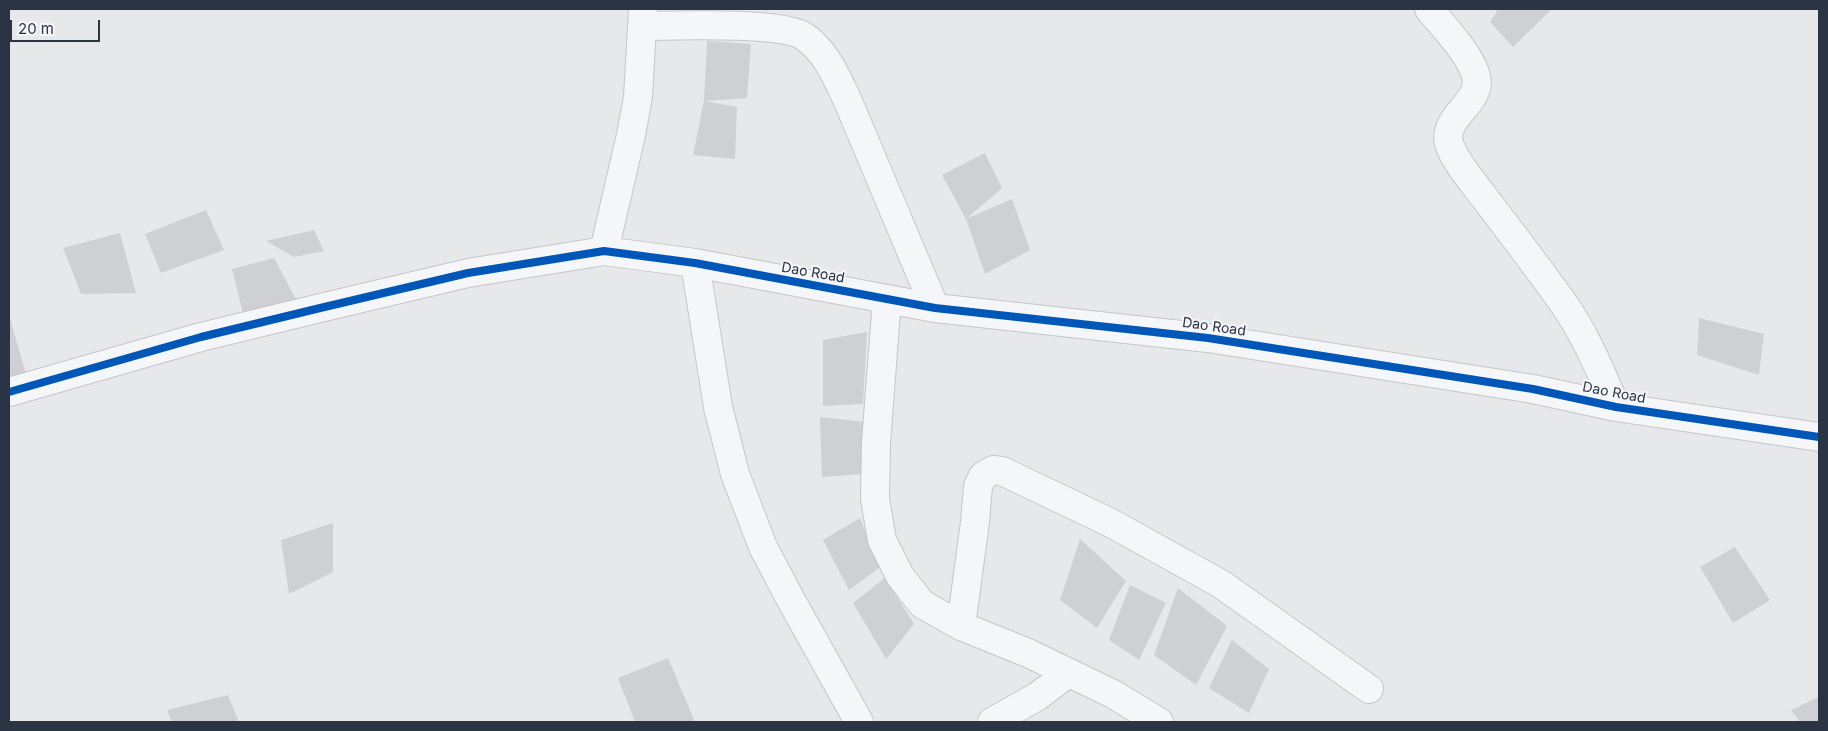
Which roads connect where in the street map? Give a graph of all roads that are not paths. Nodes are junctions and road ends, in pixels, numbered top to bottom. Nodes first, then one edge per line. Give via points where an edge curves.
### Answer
1 (1429, 9) edge
2 (643, 17) edge
3 (604, 251) junction
4 (695, 264) junction
5 (887, 299) junction
6 (936, 308) junction
7 (9, 392) edge
8 (1616, 407) junction
9 (1819, 436) edge
10 (961, 626) junction
11 (1068, 673) junction
12 (1369, 689) dead end
13 (859, 722) edge
14 (992, 722) edge
15 (1159, 722) edge

1 - 8 street via 1469,60 1476,74 1474,95 1449,129 1453,151 1571,314 1591,348
2 - 3 street via 638,97
2 - 6 street via 715,26 778,28 803,35 819,48 847,99
3 - 4 street, Dao Road
3 - 7 street, Dao Road via 468,273 325,306 201,337
4 - 5 street, Dao Road
4 - 13 street via 718,407 735,474 763,547
5 - 6 street, Dao Road
5 - 10 street via 876,443 876,499 882,540 900,576 922,604
6 - 8 street, Dao Road via 1208,338 1533,389
8 - 9 street, Dao Road
10 - 11 street
10 - 12 street via 978,486 983,476 993,470 1002,471 1112,523 1221,584
11 - 14 street via 1038,696
11 - 15 street

